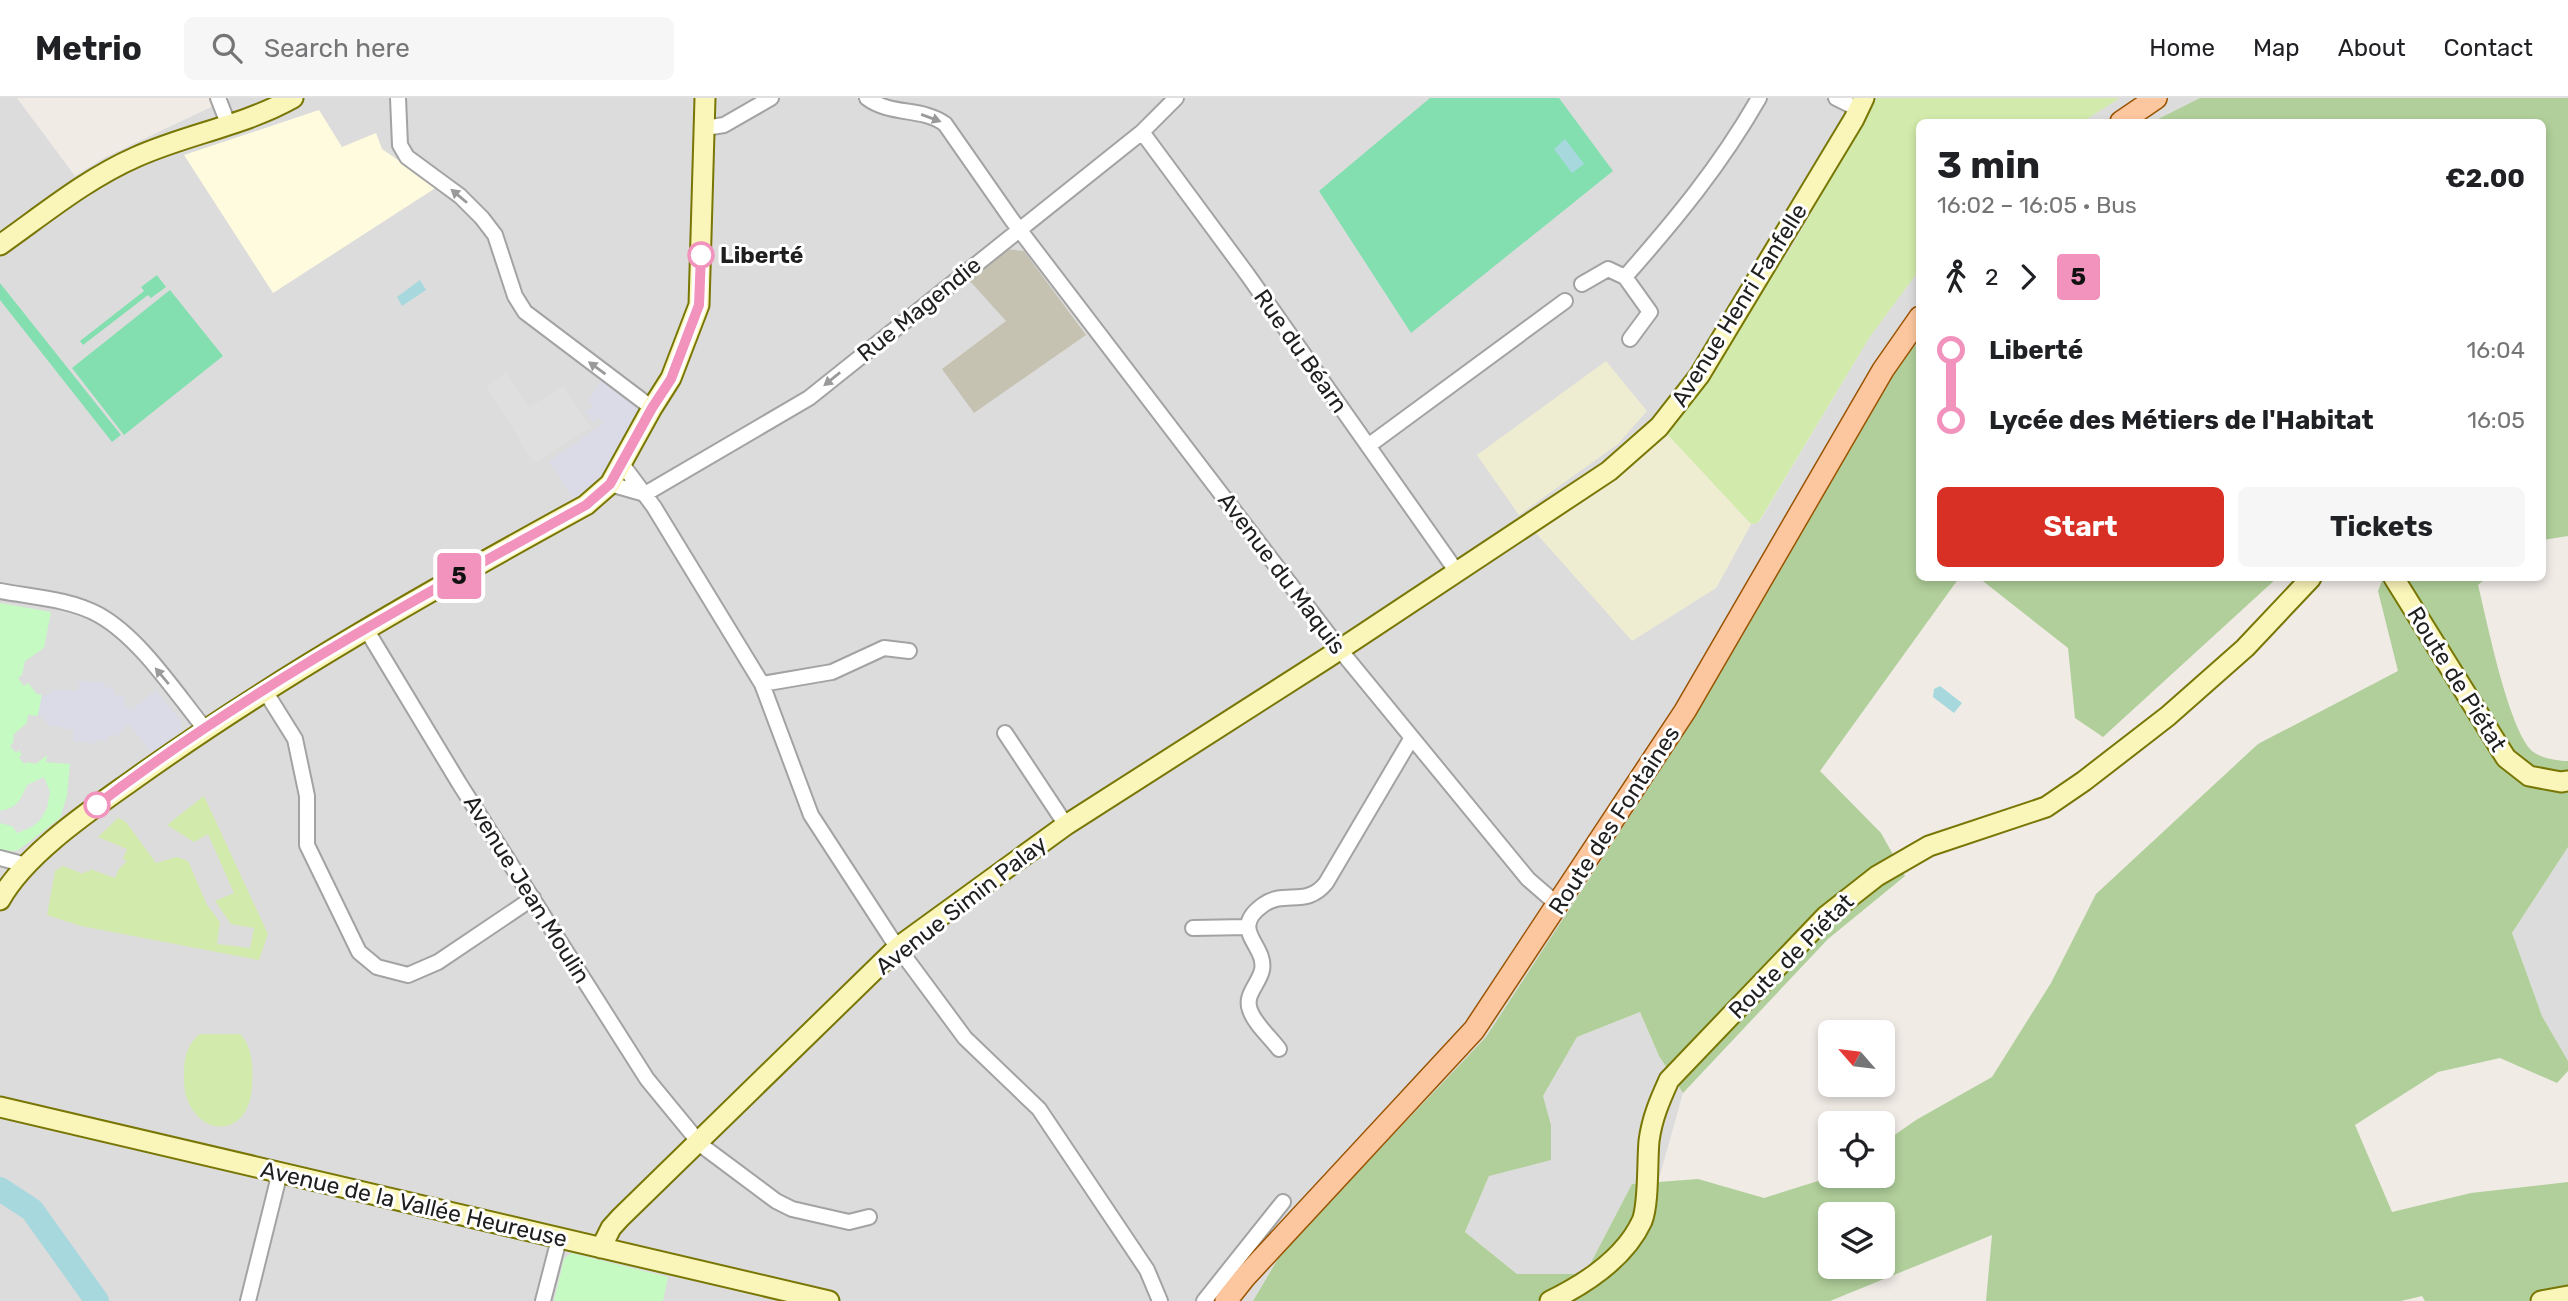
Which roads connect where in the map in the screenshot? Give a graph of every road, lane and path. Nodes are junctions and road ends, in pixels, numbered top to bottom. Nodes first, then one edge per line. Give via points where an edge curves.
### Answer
1 (218, 98) edge
2 (293, 98) edge
3 (398, 98) edge
4 (705, 98) edge
5 (771, 98) edge
6 (867, 98) edge
7 (1176, 98) edge
8 (1759, 98) edge
9 (1836, 98) edge
10 (2156, 98) edge
11 (1861, 104) edge
12 (2124, 119) edge
13 (229, 126) junction
14 (705, 128) junction
15 (1142, 132) junction
16 (1019, 229) junction
17 (0, 245) edge
18 (1625, 277) junction
19 (1582, 284) dead end
20 (1565, 301) dead end
21 (1916, 323) edge
22 (1630, 339) dead end
23 (652, 408) junction
24 (1368, 446) junction
25 (622, 464) junction
26 (610, 484) junction
27 (645, 494) junction
28 (1457, 572) junction
29 (2308, 581) edge
30 (2396, 581) edge
31 (0, 591) edge
32 (366, 629) junction
33 (1340, 649) junction
34 (909, 651) dead end
35 (762, 684) junction
36 (265, 691) junction
37 (205, 729) junction
38 (1005, 733) dead end
39 (1412, 739) junction
40 (2568, 781) edge
41 (1066, 825) junction
42 (0, 858) edge
43 (26, 865) junction
44 (1, 896) edge
45 (533, 898) junction
46 (1558, 905) junction
47 (1247, 927) junction
48 (1193, 928) dead end
49 (898, 947) junction
50 (1279, 1049) dead end
51 (0, 1107) edge
52 (698, 1140) junction
53 (280, 1172) junction
54 (1283, 1202) dead end
55 (869, 1217) dead end
56 (559, 1240) junction
57 (601, 1248) junction
58 (1245, 1277) junction
59 (2568, 1296) edge
60 (248, 1301) edge
61 (543, 1301) edge
62 (829, 1301) edge
63 (1160, 1301) edge
64 (1204, 1301) edge
65 (1226, 1301) edge
66 (1233, 1301) edge
67 (1550, 1301) edge
68 (2541, 1301) edge

1 - 13 street
2 - 13 street
23 -> 3 street via 525,313 495,235 460,197 407,157 400,145
4 - 14 street
5 - 14 street via 724,125
6 -> 16 street, Avenue du Maquis via 891,110 933,115 945,124
7 - 15 street, Rue Magendie
8 - 18 street via 1731,146 1678,217
9 - 11 street
10 - 12 main road
11 - 28 street, Avenue Henri Fanfelle via 1699,376 1659,427 1609,471
13 - 17 street via 137,156 92,179
14 - 23 street via 699,305 671,379
15 - 16 street, Rue Magendie
15 - 24 street, Rue du Béarn
16 -> 27 street, Rue Magendie via 809,398
16 - 33 street, Avenue du Maquis
18 - 19 street via 1608,269
18 - 22 street via 1650,312
20 - 24 street
21 - 46 main road, Route des Fontaines via 1883,370 1685,711
23 - 25 street
24 - 28 street, Rue du Béarn
25 - 26 street
25 - 27 street
26 - 27 street
26 - 32 street via 586,505
27 - 35 street
28 - 33 street, Avenue Henri Fanfelle
29 - 67 street, Route de Piétat via 2226,665 2074,788 2046,807 1930,846 1877,876 1826,916 1669,1080 1651,1129 1643,1219 1627,1244 1596,1274
30 - 40 street, Route de Piétat via 2506,758 2529,776
37 -> 31 street via 142,652 99,615
32 - 36 street
32 - 45 street, Avenue Jean Moulin
33 - 39 street, Avenue du Maquis
33 - 41 street, Avenue Simin Palay
34 - 35 street via 884,648 832,672
35 - 49 street via 811,815
36 - 37 street
36 - 45 street via 295,739 307,796 307,845 359,952 377,967 408,975 438,962
37 - 43 street via 105,799
38 - 41 street
39 - 46 street, Avenue du Maquis via 1528,879
39 - 47 street via 1318,894 1266,903 1253,913
41 - 49 street, Avenue Simin Palay
42 - 43 street
43 - 44 street
45 - 52 street, Avenue Jean Moulin via 647,1079
46 - 58 main road, Route des Fontaines via 1474,1030
47 - 48 street
47 - 50 street via 1263,961 1248,999 1250,1011
49 - 52 street, Avenue Simin Palay
49 - 63 street via 965,1038 1039,1110 1147,1270
51 - 53 street, Avenue de la Vallée Heureuse
52 - 55 street, Avenue Jean Moulin via 792,1209 849,1222
52 - 57 street, Avenue Simin Palay via 611,1228
53 - 56 street, Avenue de la Vallée Heureuse
53 - 60 street
54 - 64 street
56 - 57 street, Avenue de la Vallée Heureuse
56 - 61 street
57 - 62 street, Avenue de la Vallée Heureuse
58 - 65 main road, Route des Fontaines
58 - 66 main road, Route des Fontaines
59 - 68 street

